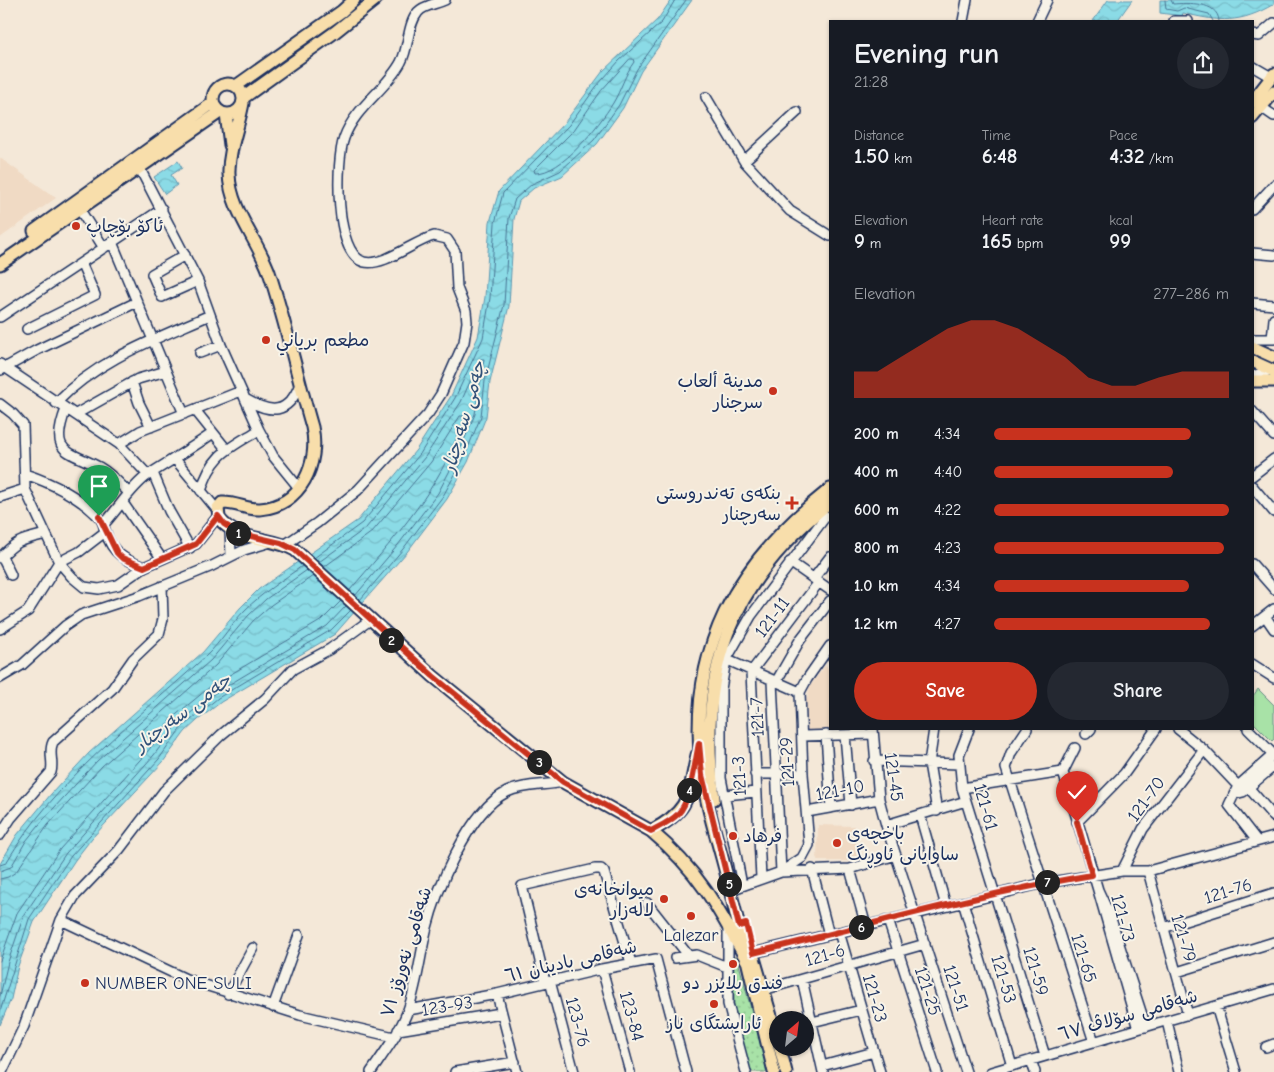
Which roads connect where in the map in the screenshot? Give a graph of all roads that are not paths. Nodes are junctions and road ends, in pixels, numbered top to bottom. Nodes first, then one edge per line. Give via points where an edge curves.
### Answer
1 (354, 0) edge
2 (374, 0) edge
3 (445, 0) edge
4 (967, 0) edge
5 (1047, 0) edge
6 (963, 20) edge
7 (1037, 20) edge
8 (1274, 23) edge
9 (1254, 35) edge
10 (1254, 67) edge
11 (1273, 76) edge
12 (236, 86) junction
13 (1274, 92) edge
14 (706, 97) dead end
15 (243, 100) junction
16 (1257, 105) edge
17 (217, 112) junction
18 (797, 112) dead end
19 (1274, 116) edge
20 (231, 149) junction
21 (744, 160) junction
22 (140, 168) junction
23 (1274, 186) edge
24 (1254, 207) edge
25 (162, 209) junction
26 (80, 210) junction
27 (829, 235) edge
28 (108, 245) junction
29 (1254, 253) edge
30 (0, 254) edge
31 (185, 255) junction
32 (1274, 255) edge
33 (81, 263) junction
34 (0, 264) edge
35 (198, 281) junction
36 (137, 302) junction
37 (1254, 302) edge
38 (1274, 305) edge
39 (210, 315) junction
40 (0, 317) edge
41 (1274, 319) edge
42 (27, 329) dead end
43 (1254, 339) edge
44 (1273, 339) edge
45 (153, 341) junction
46 (221, 346) junction
47 (1254, 348) edge
48 (200, 353) dead end
49 (1274, 357) edge
50 (1254, 362) edge
51 (1, 368) edge
52 (166, 371) junction
53 (1273, 372) edge
54 (1254, 376) edge
55 (1254, 381) edge
56 (132, 382) junction
57 (300, 384) junction
58 (243, 395) junction
59 (56, 402) junction
60 (0, 404) edge
61 (66, 409) junction
62 (195, 410) junction
63 (1254, 413) edge
64 (76, 414) junction
65 (184, 414) junction
66 (151, 427) junction
67 (259, 430) junction
68 (213, 433) junction
69 (1274, 436) edge
70 (119, 444) junction
71 (227, 450) junction
72 (175, 459) junction
73 (1274, 459) edge
74 (25, 474) junction
75 (151, 474) junction
76 (1254, 474) edge
77 (299, 488) junction
78 (1254, 488) edge
79 (25, 489) junction
80 (829, 490) edge
81 (200, 491) junction
82 (128, 493) junction
83 (0, 497) edge
84 (123, 503) junction
85 (1274, 512) edge
86 (218, 514) junction
87 (825, 515) edge
88 (105, 528) junction
89 (230, 528) junction
90 (46, 534) junction
91 (280, 543) junction
92 (190, 548) junction
93 (231, 556) junction
94 (1, 557) edge
95 (162, 559) junction
96 (829, 559) edge
97 (59, 562) junction
98 (790, 562) junction
99 (1254, 566) edge
100 (144, 567) junction
101 (11, 575) dead end
102 (816, 580) junction
103 (162, 586) junction
104 (829, 589) edge
105 (1274, 589) edge
106 (829, 602) edge
107 (1274, 609) edge
108 (1265, 616) junction
109 (368, 619) junction
110 (1254, 624) edge
111 (0, 630) edge
112 (1274, 630) edge
113 (829, 647) edge
114 (723, 658) junction
115 (821, 658) junction
116 (829, 663) edge
117 (1255, 669) edge
118 (751, 672) junction
119 (0, 677) edge
120 (1274, 678) edge
121 (774, 681) junction
122 (800, 692) junction
123 (934, 730) edge
124 (969, 730) edge
125 (1026, 730) edge
126 (1155, 730) edge
127 (1179, 730) edge
128 (1249, 730) edge
129 (873, 732) edge
130 (826, 735) junction
131 (845, 735) junction
132 (803, 736) junction
133 (699, 743) junction
134 (1074, 748) dead end
135 (1204, 750) junction
136 (1274, 755) edge
137 (874, 760) junction
138 (929, 763) junction
139 (959, 764) junction
140 (1274, 766) edge
141 (1063, 772) junction
142 (755, 774) junction
143 (776, 774) junction
144 (803, 774) junction
145 (1010, 781) junction
146 (563, 782) junction
147 (1248, 787) junction
148 (962, 788) junction
149 (1237, 790) junction
150 (756, 792) junction
151 (725, 795) junction
152 (879, 799) junction
153 (966, 801) junction
154 (851, 805) junction
155 (831, 808) junction
156 (936, 811) junction
157 (807, 812) junction
158 (920, 816) junction
159 (1274, 817) edge
160 (1077, 822) junction
161 (886, 825) junction
162 (651, 831) junction
163 (0, 835) edge
164 (1274, 836) edge
165 (1257, 841) junction
166 (896, 855) junction
167 (812, 869) junction
168 (850, 869) junction
169 (1148, 870) junction
170 (1122, 871) junction
171 (781, 872) junction
172 (1092, 875) junction
173 (761, 878) junction
174 (1044, 883) junction
175 (739, 886) junction
176 (1274, 893) edge
177 (996, 895) junction
178 (963, 902) junction
179 (647, 903) dead end
180 (946, 906) junction
181 (915, 914) junction
182 (61, 920) junction
183 (888, 920) junction
184 (738, 926) junction
185 (866, 926) junction
186 (1163, 928) junction
187 (839, 932) junction
188 (299, 935) dead end
189 (829, 935) junction
190 (1274, 942) edge
191 (925, 944) junction
192 (253, 948) dead end
193 (898, 952) junction
194 (688, 955) junction
195 (674, 958) dead end
196 (750, 958) junction
197 (631, 963) junction
198 (848, 966) junction
199 (726, 967) junction
200 (602, 969) junction
201 (1177, 972) junction
202 (802, 979) junction
203 (547, 982) junction
204 (1274, 989) edge
205 (763, 990) junction
206 (228, 994) junction
207 (497, 994) junction
208 (1216, 1006) junction
209 (273, 1008) junction
210 (408, 1010) junction
211 (862, 1010) junction
212 (769, 1011) edge
213 (809, 1011) edge
214 (501, 1013) junction
215 (1188, 1014) junction
216 (1167, 1021) junction
217 (814, 1022) edge
218 (1142, 1028) junction
219 (814, 1031) edge
220 (396, 1033) junction
221 (1094, 1042) junction
222 (874, 1052) junction
223 (782, 1056) edge
224 (1045, 1056) junction
225 (1032, 1060) junction
226 (515, 1062) junction
227 (1012, 1066) junction
228 (822, 1069) edge
229 (2, 1072) edge
230 (372, 1072) edge
231 (455, 1072) edge
232 (517, 1072) edge
233 (574, 1072) edge
234 (630, 1072) edge
235 (686, 1072) edge
236 (746, 1072) edge
237 (774, 1072) edge
238 (786, 1072) edge
239 (880, 1072) edge
240 (936, 1072) edge
241 (966, 1072) edge
242 (991, 1072) edge
243 (1035, 1072) edge
244 (1179, 1072) edge
245 (1236, 1072) edge

1 - 12 main road
2 - 15 main road
3 - 91 street via 416,14 402,61 360,110 347,131 340,156 341,220 350,250 365,262 377,261 434,236 450,242 456,256 458,295 466,311 466,335 441,394 428,414 358,490 324,518
4 - 6 street
5 - 7 street
8 - 9 street via 1258,36
10 - 11 street
11 - 16 main road
12 - 15 main road
12 - 17 main road via 221,85 214,92
13 - 16 main road
14 - 21 street
15 - 17 main road via 238,110
15 - 20 main road via 239,129
16 - 19 street
17 - 20 main road via 230,135
17 - 22 main road
17 - 30 main road
18 - 21 street
20 - 57 main road via 231,190 269,272
21 - 27 street via 790,211
22 - 25 street
22 - 26 main road
23 - 24 street
25 - 28 street
25 - 31 street
26 - 28 street
26 - 34 main road
28 - 33 street
28 - 36 street
29 - 32 street
31 - 35 street
31 - 35 street via 152,274 162,297
33 - 40 street
33 - 42 street via 95,295
35 - 39 street
36 - 45 street
36 - 51 street
37 - 38 street
39 - 45 street
39 - 46 street
41 - 44 street
43 - 44 street
45 - 52 street
45 - 59 street via 100,366
46 - 48 street
46 - 58 street
47 - 49 main road
50 - 53 main road
51 - 59 street
52 - 56 street
52 - 65 street
53 - 54 street
53 - 55 main road
56 - 64 street
56 - 66 street
57 - 58 street via 292,401 276,409 258,407
57 - 77 main road via 314,445 310,467
58 - 62 street
58 - 67 street
59 - 61 street
60 - 74 street via 23,425
61 - 64 street
61 - 82 street via 59,429 62,446 72,456 108,473
62 - 65 street
62 - 68 street
63 - 69 street
64 - 70 street
65 - 66 street
66 - 70 street
67 - 71 street
67 - 77 street via 273,456
68 - 71 street
68 - 72 street
70 - 75 street
71 - 81 street via 210,466
72 - 75 street
72 - 81 street
73 - 76 street
74 - 79 street
74 - 88 street via 57,486 87,507
75 - 82 street
75 - 92 street
77 - 86 main road via 288,499 270,508 250,509 224,503 219,505
78 - 85 street
79 - 83 street
79 - 90 street
80 - 133 main road via 775,537 731,596 715,634 702,679
81 - 86 street
82 - 84 street
84 - 88 street
84 - 95 street
86 - 89 main road
86 - 92 street via 200,542
87 - 98 street
87 - 114 main road via 787,540 752,585 729,626
88 - 97 street via 79,552
88 - 100 street via 112,547 122,558
89 - 91 main road
89 - 93 street
90 - 94 street via 18,542 6,549
90 - 97 street
91 - 93 street via 250,548
91 - 109 main road via 297,552
92 - 95 street
93 - 103 street
94 - 101 street
95 - 100 street
96 - 102 street, 121-11
97 - 100 street via 72,577 90,589 118,585
97 - 111 street via 28,611
98 - 102 street
98 - 114 street
99 - 105 street
102 - 104 street
102 - 118 street, 121-11
103 - 119 street via 74,619 22,665
103 - 163 street via 163,619 159,634 134,658 112,689 53,742 51,772
106 - 121 street
107 - 108 street
108 - 110 street
108 - 112 street
109 - 146 main road
109 - 182 street via 330,649 293,669 265,699 192,763 151,807 111,860 84,885
113 - 115 street
114 - 118 street
114 - 151 street via 721,778
114 - 175 main road via 710,708 709,747 715,800
115 - 116 street
115 - 122 street
117 - 120 street
118 - 121 street
118 - 142 street, 121-3
121 - 122 street
121 - 143 street, 121-7
122 - 132 street, 121-29
123 - 138 street
124 - 139 street, 121-61 via 961,746
125 - 145 street, 121-65 via 1008,759 1006,768
126 - 160 street via 1124,774
127 - 135 street
128 - 136 street
129 - 131 street
129 - 137 street, 121-45
130 - 131 street
130 - 132 street
130 - 155 street
131 - 154 street
132 - 144 street, 121-29
133 - 162 main road via 688,794 680,813
133 - 184 main road via 702,775
134 - 141 street
135 - 149 street
135 - 170 street, 121-70 via 1143,830
136 - 149 street
137 - 138 street
137 - 152 street, 121-45
138 - 139 street
138 - 156 street
139 - 148 street, 121-61
140 - 147 street
141 - 145 street
141 - 160 street, 121-73
142 - 143 street
142 - 150 street, 121-3
143 - 144 street
143 - 171 street, 121-7
144 - 157 street, 121-29
145 - 148 street
145 - 174 street, 121-65
146 - 162 main road
146 - 210 street, شەقامی نەورۆز ٧١ via 507,792 489,805 471,826 431,914
147 - 149 street via 1241,793
147 - 159 street
148 - 153 street, 121-61
149 - 165 street via 1229,804 1230,809
150 - 151 street
150 - 173 street, 121-3
151 - 175 street
152 - 154 street, 121-10
152 - 161 street, 121-45
153 - 156 street
153 - 177 street, 121-61
154 - 155 street, 121-10
155 - 157 street, 121-10
156 - 158 street
157 - 171 street, 121-29 via 808,850
158 - 161 street
158 - 180 street
160 - 172 street, 121-73
161 - 166 street, 121-45
162 - 184 main road via 692,871
164 - 165 street
165 - 169 street
166 - 168 street
166 - 181 street, 121-45
167 - 168 street
167 - 171 street
167 - 189 street
168 - 185 street
169 - 170 street
169 - 186 street, 121-79
170 - 172 street
171 - 173 street
172 - 174 street
172 - 218 street, 121-73 via 1110,916
173 - 175 street
174 - 177 street
174 - 221 street, 121-65
175 - 184 main road
176 - 186 street, 121-76
177 - 178 street
177 - 224 street, 121-59
178 - 180 street
178 - 227 street, 121-53
179 - 194 street
180 - 181 street
181 - 183 street
181 - 191 street, 121-51
182 - 206 street via 186,979
182 - 229 street via 24,1026
183 - 185 street
183 - 193 street, 121-25
184 - 196 main road
184 - 199 street
185 - 187 street
186 - 201 street, 121-79
187 - 189 street
187 - 198 street, 121-23
188 - 209 street
189 - 196 street
190 - 201 street
191 - 193 street, 121-6
191 - 241 street, 121-51
192 - 206 street
193 - 198 street, 121-6
193 - 240 street, 121-25
194 - 195 street
194 - 199 street via 697,955
196 - 205 main road
196 - 237 main road
197 - 200 street, شەقامی بادینان ٦١
197 - 203 street, 123-76 via 604,872 595,869 522,886
197 - 235 street, شەقامی بادینان ٦١ via 656,959
198 - 202 street, 121-6
198 - 211 street, 121-23
199 - 236 street via 728,1004
200 - 203 street, شەقامی بادینان ٦١
200 - 234 street, 123-84
201 - 215 street, 121-79
202 - 205 street, 121-6
202 - 213 street
203 - 207 street, شەقامی بادینان ٦١
203 - 233 street, 123-76
204 - 208 street, شەقامی سۆلاڤ ٦٧
205 - 212 main road
206 - 209 street
207 - 210 street, شەقامی بادینان ٦١
207 - 214 street
208 - 215 street, شەقامی سۆلاڤ ٦٧
208 - 245 street
209 - 220 street
210 - 220 street, شەقامی نەورۆز ٧١
211 - 217 street
211 - 222 street, 121-23
214 - 220 street, 123-93
214 - 226 street
215 - 216 street, شەقامی سۆلاڤ ٦٧
216 - 218 street, شەقامی سۆلاڤ ٦٧
216 - 244 street
218 - 221 street, شەقامی سۆلاڤ ٦٧
219 - 228 street
220 - 230 street, شەقامی نەورۆز ٧١
221 - 224 street, شەقامی سۆلاڤ ٦٧
222 - 228 street
222 - 239 street, 121-23
223 - 238 main road
224 - 225 street, شەقامی سۆلاڤ ٦٧
225 - 227 street, شەقامی سۆلاڤ ٦٧
225 - 243 street
226 - 231 street
226 - 232 street
227 - 242 street, شەقامی سۆلاڤ ٦٧

